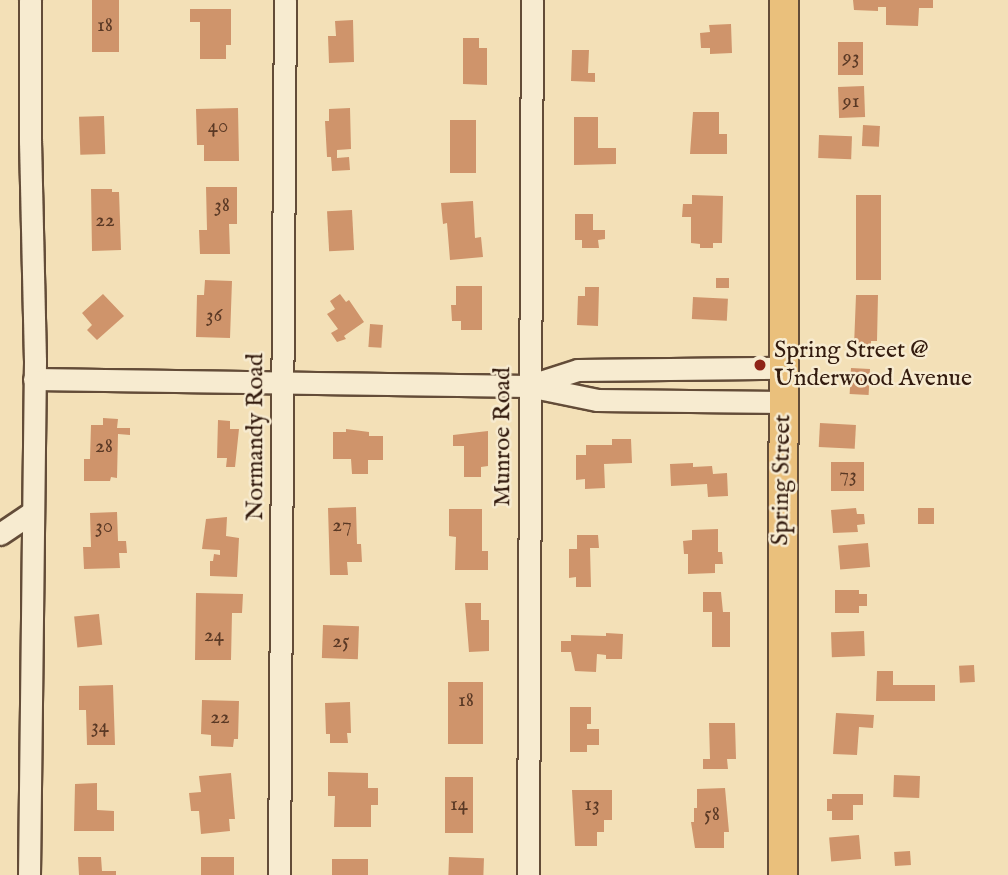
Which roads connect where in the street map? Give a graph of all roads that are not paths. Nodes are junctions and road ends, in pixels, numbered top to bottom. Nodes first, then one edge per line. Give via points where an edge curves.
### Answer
1 (30, 0) edge
2 (285, 0) edge
3 (532, 0) edge
4 (784, 0) edge
5 (784, 368) junction
6 (34, 379) junction
7 (282, 383) junction
8 (529, 386) junction
9 (783, 402) junction
10 (31, 513) junction
11 (0, 534) edge
12 (29, 875) edge
13 (279, 875) edge
14 (528, 875) edge
15 (783, 875) edge

1 - 6 street
2 - 7 street, Normandy Road
3 - 8 street, Munroe Road
4 - 5 main road, Spring Street
5 - 8 street via 578,370
5 - 9 main road, Spring Street
6 - 7 street
6 - 10 street
7 - 8 street
7 - 13 street, Normandy Road
8 - 9 street via 597,400
8 - 14 street, Munroe Road
9 - 15 main road, Spring Street
10 - 11 street
10 - 12 street

